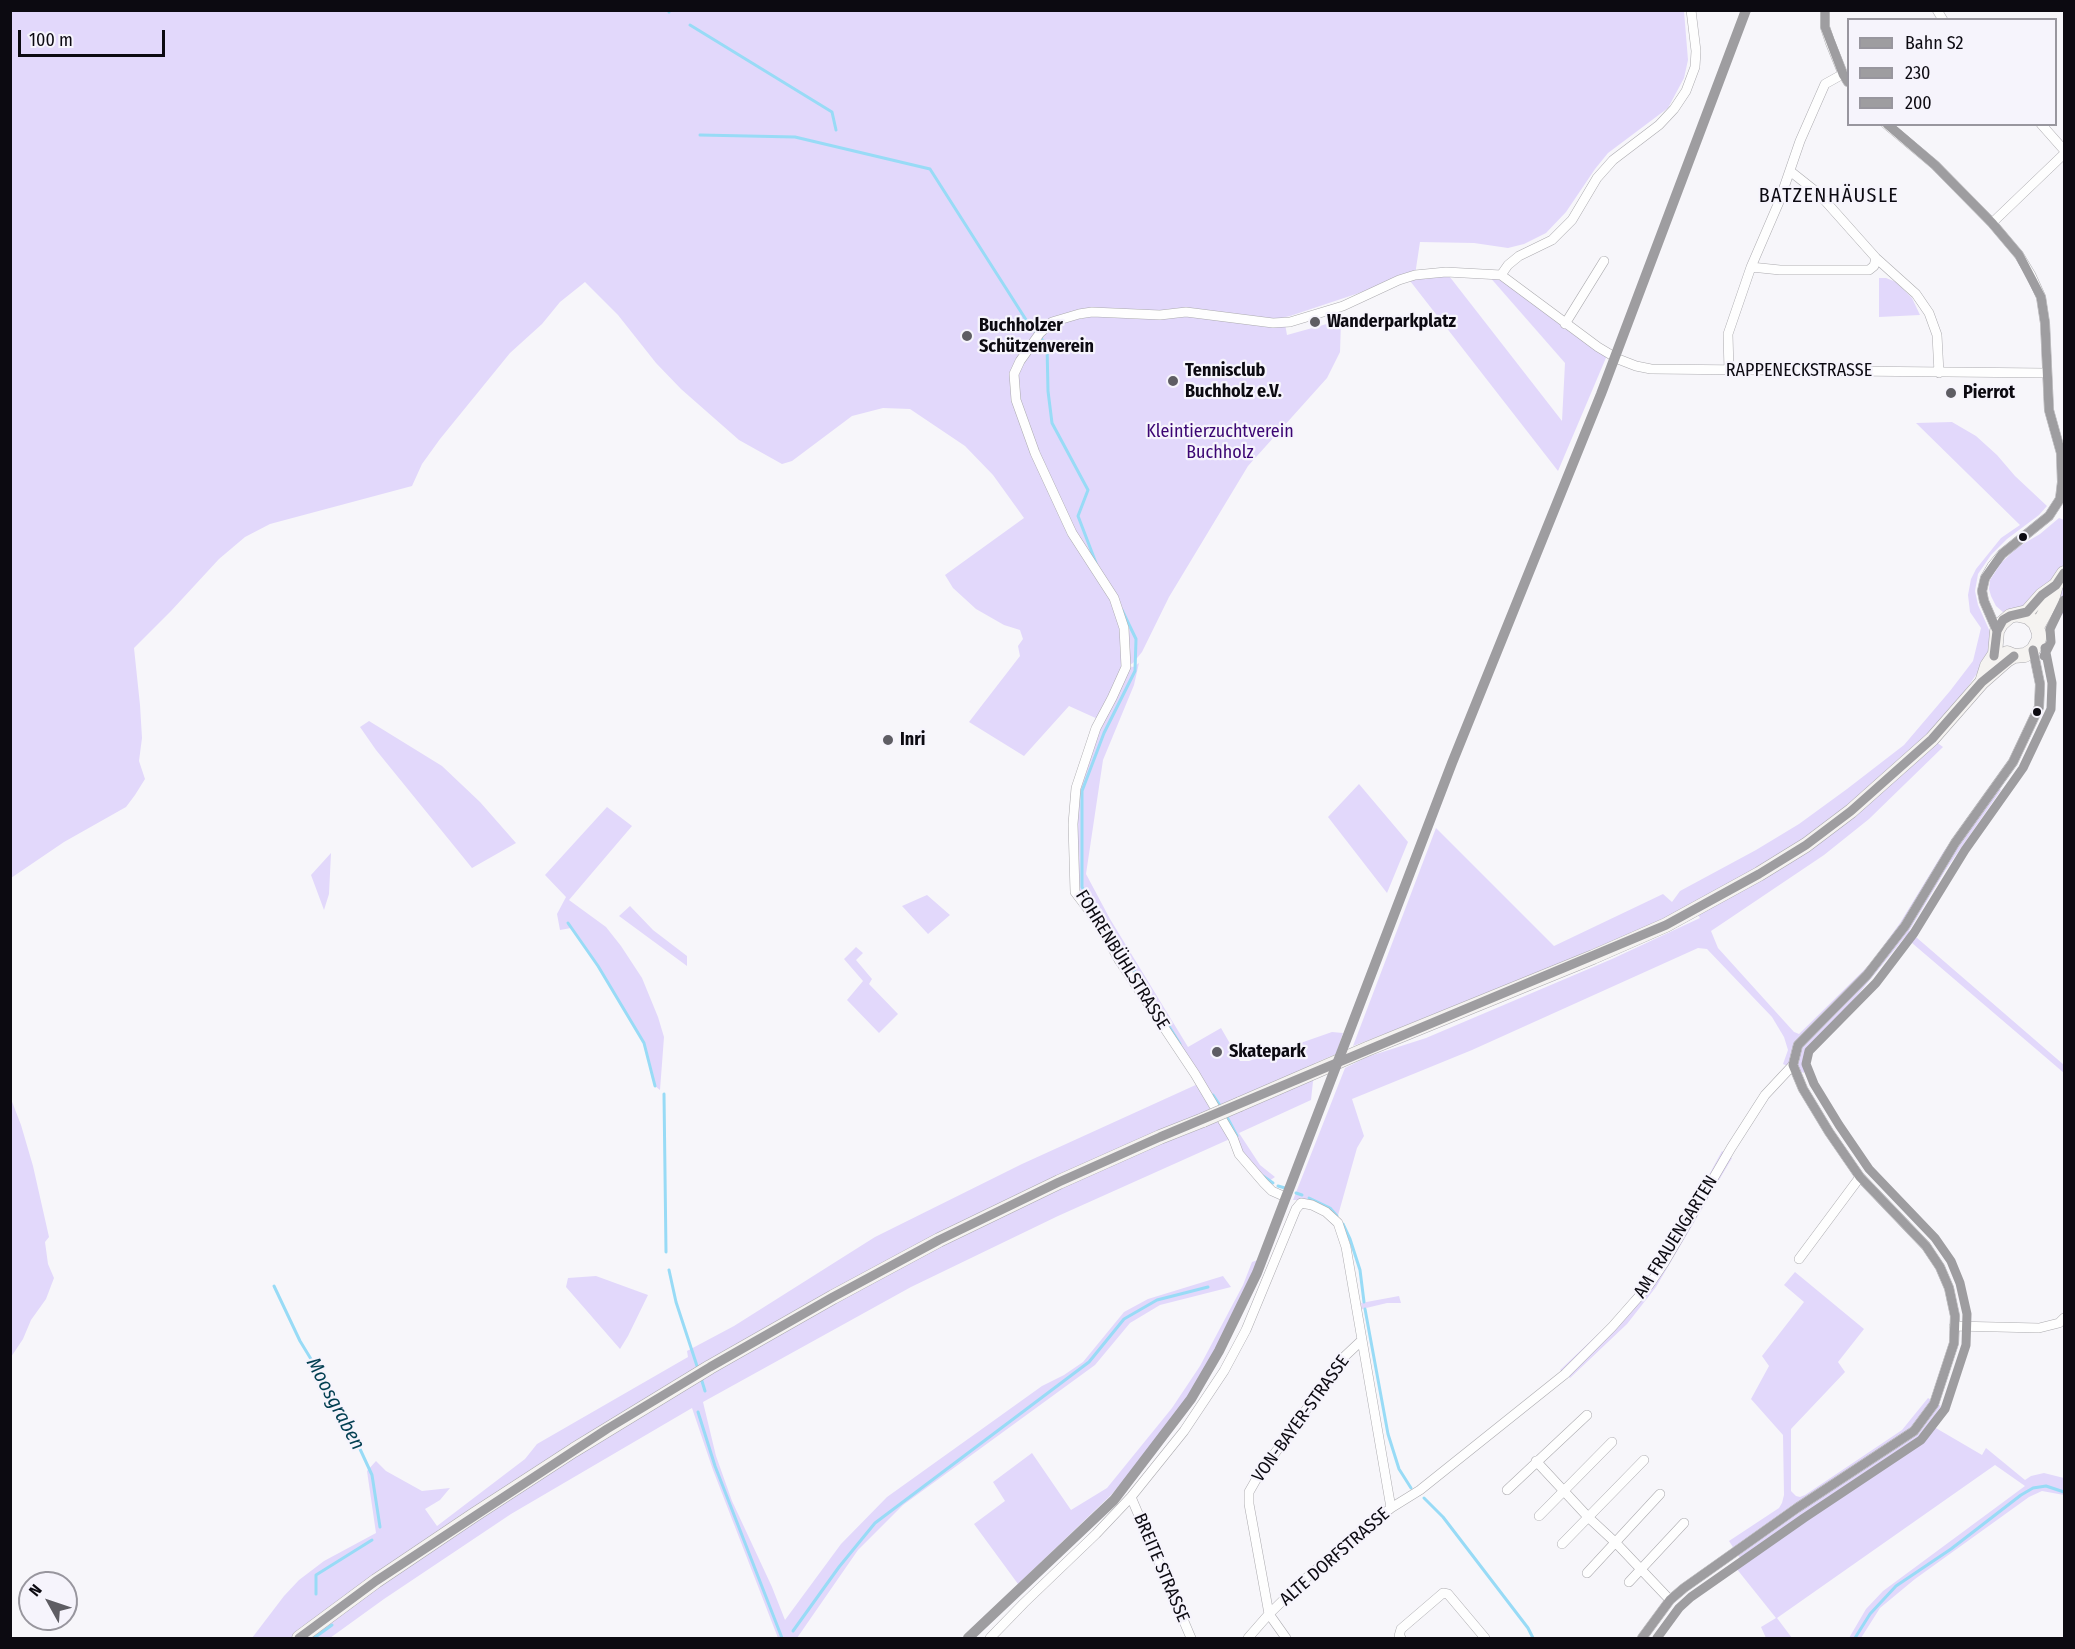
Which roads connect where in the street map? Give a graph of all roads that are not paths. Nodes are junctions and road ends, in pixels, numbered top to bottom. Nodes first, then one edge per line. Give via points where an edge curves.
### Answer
1 (1691, 10) edge
2 (1825, 10) edge
3 (1846, 78) edge
4 (1888, 126) edge
5 (2043, 126) edge
6 (2064, 152) edge
7 (1790, 171) junction
8 (1992, 223) junction
9 (1876, 258) junction
10 (1604, 261) dead end
11 (1751, 267) junction
12 (1501, 275) junction
13 (1565, 324) junction
14 (1729, 371) junction
15 (1939, 374) junction
16 (2046, 374) junction
17 (2060, 579) edge
18 (1989, 611) junction
19 (2013, 616) junction
20 (2037, 627) junction
21 (1997, 635) junction
22 (2033, 650) junction
23 (2017, 656) junction
24 (2037, 672) junction
25 (1982, 682) junction
26 (1793, 1065) junction
27 (1860, 1176) junction
28 (1281, 1195) dead end
29 (1799, 1259) dead end
30 (2063, 1321) edge
31 (1954, 1326) junction
32 (1361, 1341) junction
33 (1587, 1414) dead end
34 (1612, 1442) dead end
35 (1644, 1460) dead end
36 (1456, 1461) joint
37 (1536, 1461) junction
38 (1507, 1490) dead end
39 (1562, 1490) junction
40 (1660, 1494) dead end
41 (1131, 1497) junction
42 (1391, 1508) junction
43 (1539, 1516) dead end
44 (1588, 1517) junction
45 (1684, 1523) dead end
46 (1616, 1543) junction
47 (1563, 1544) dead end
48 (1642, 1569) junction
49 (1587, 1573) dead end
50 (1629, 1582) dead end
51 (1670, 1600) junction
52 (1269, 1614) junction
53 (299, 1638) edge
54 (990, 1638) edge
55 (1191, 1638) edge
56 (1248, 1638) edge
57 (1286, 1638) edge
58 (1401, 1638) edge
59 (1485, 1638) edge
60 (1642, 1638) edge

1 - 12 street via 1695,67 1674,109 1613,160 1597,178 1572,220 1552,240 1519,256
2 - 3 street via 1826,27
3 - 7 street via 1825,84
4 - 8 street via 1935,165
5 - 6 street
6 - 8 street
7 - 9 street via 1819,194
7 - 11 street
8 - 16 street via 2019,255 2041,297
9 - 11 street via 1869,270
9 - 15 street via 1916,294 1929,313 1937,335
10 - 13 street
11 - 14 street via 1728,334
12 - 13 street, RAPPENECKSTRASSE
12 - 28 street, FOHRENBÜHLSTRASSE via 1415,275 1343,306 1290,322 1186,312 1092,312 1053,322 1039,335 1014,374 1016,400 1035,453 1072,532 1114,598 1124,628 1126,667 1096,728 1076,788 1075,892 1195,1074 1239,1154 1272,1191
13 - 14 street, RAPPENECKSTRASSE via 1636,366
14 - 15 street, RAPPENECKSTRASSE
15 - 16 street, RAPPENECKSTRASSE
16 - 18 street via 2049,410 2061,453 2060,499 2049,516 1992,566 1982,591
17 - 19 main road via 2027,612
17 - 20 main road
18 - 19 street
18 - 21 street
19 - 20 main road via 2032,620
19 - 21 main road via 2001,624
20 - 22 main road via 2039,639
21 - 23 main road via 2003,651
21 - 25 main road via 1995,654
22 - 23 main road
22 - 24 street, AM FRAUENGARTEN
23 - 24 street
23 - 25 main road
24 - 26 street, AM FRAUENGARTEN via 2039,707 2013,762 1955,843 1905,926 1867,975 1798,1045
25 - 53 main road, bridge via 1932,739 1851,811 1806,845 1695,911 1160,1137 939,1240 710,1367 564,1456 376,1581
26 - 27 street via 1803,1089
26 - 36 street, AM FRAUENGARTEN via 1760,1104 1664,1263 1633,1305 1565,1374
27 - 29 street
27 - 31 street via 1926,1246 1940,1267 1955,1316
30 - 31 street via 2039,1328
31 - 51 street via 1950,1360 1934,1404 1914,1431 1797,1508
32 - 41 street via 1346,1247 1338,1223 1326,1212 1301,1203 1224,1371 1184,1431
32 - 42 street
32 - 52 street, VON-BAYER-STRASSE via 1344,1357 1249,1492
33 - 37 street
34 - 39 street
35 - 44 street
36 - 42 street, ALTE DORFSTRASSE
37 - 38 street
37 - 39 street
39 - 43 street
39 - 44 street
40 - 46 street
41 - 54 street
41 - 55 street, BREITE STRASSE
42 - 52 street, ALTE DORFSTRASSE via 1330,1557
44 - 46 street
44 - 47 street
45 - 48 street
46 - 48 street
46 - 49 street
48 - 50 street
48 - 51 street
51 - 60 street
52 - 56 street, ALTE DORFSTRASSE
52 - 57 street, VON-BAYER-STRASSE
58 - 59 street via 1401,1629 1443,1593

